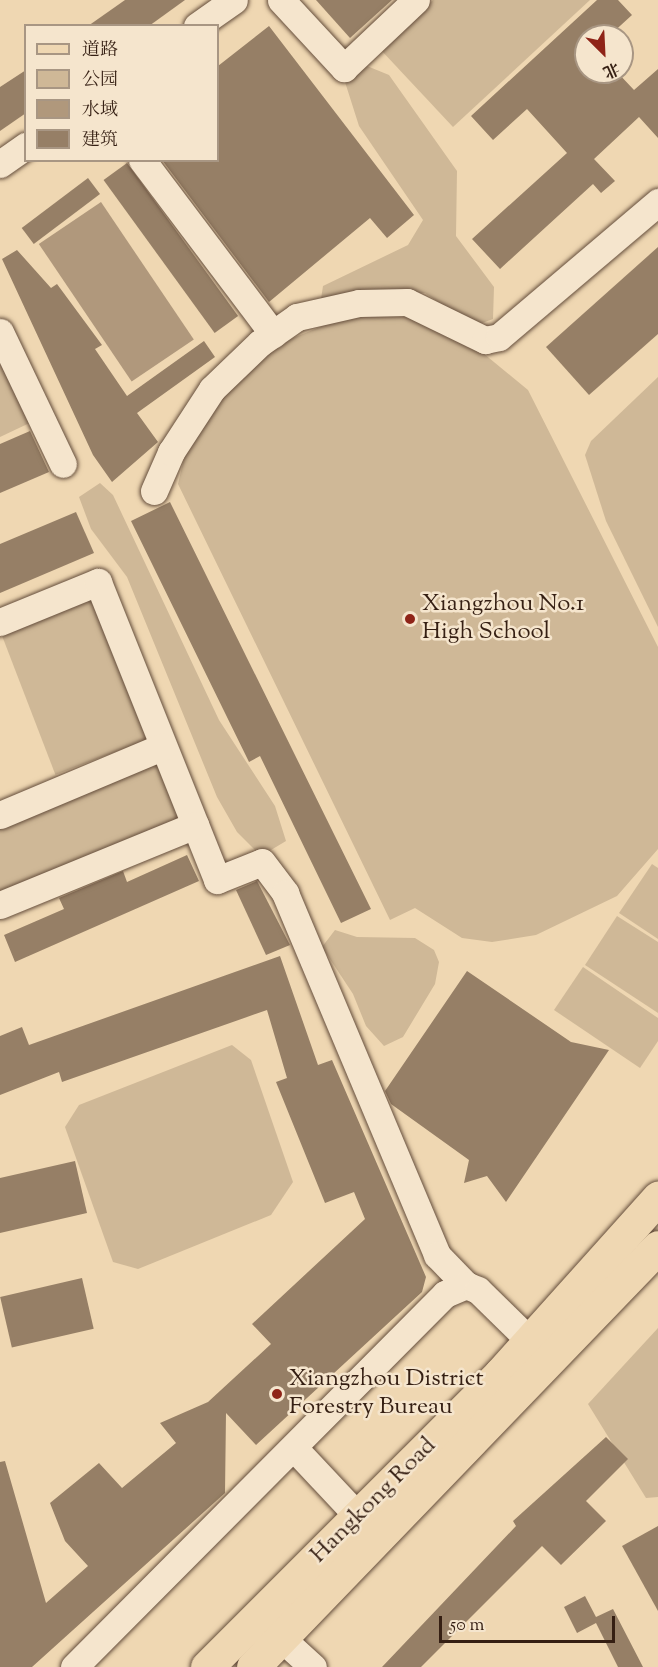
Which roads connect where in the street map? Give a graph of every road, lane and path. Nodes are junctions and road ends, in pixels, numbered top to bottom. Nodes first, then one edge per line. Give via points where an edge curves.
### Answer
1 (234, 0) edge
2 (281, 0) edge
3 (416, 0) edge
4 (200, 24) edge
5 (24, 147) edge
6 (144, 162) edge
7 (0, 164) edge
8 (658, 202) edge
9 (0, 332) edge
10 (273, 334) junction
11 (63, 464) dead end
12 (154, 492) dead end
13 (0, 622) edge
14 (162, 747) junction
15 (0, 815) edge
16 (195, 825) junction
17 (0, 905) edge
18 (658, 1198) edge
19 (658, 1247) edge
20 (466, 1285) junction
21 (530, 1341) junction
22 (295, 1449) junction
23 (358, 1516) junction
24 (281, 1638) junction
25 (74, 1667) edge
26 (207, 1667) edge
27 (253, 1667) edge
28 (313, 1667) edge

1 - 4 street
2 - 3 street via 344,68
5 - 7 street
6 - 10 street
8 - 10 street via 499,337 485,340 407,302 359,303 297,317
9 - 11 street
10 - 12 street via 212,389 171,452
13 - 14 street via 98,582
14 - 15 street
14 - 16 street
16 - 17 street
16 - 20 street via 217,880 262,861 285,893 437,1255
18 - 21 main road, Hangkong Road
19 - 24 main road, Hangkong Road
20 - 21 street via 478,1290
20 - 22 street via 445,1294
21 - 23 main road, Hangkong Road
22 - 23 street
22 - 25 street
23 - 26 main road, Hangkong Road
24 - 27 main road, Hangkong Road
24 - 28 street

